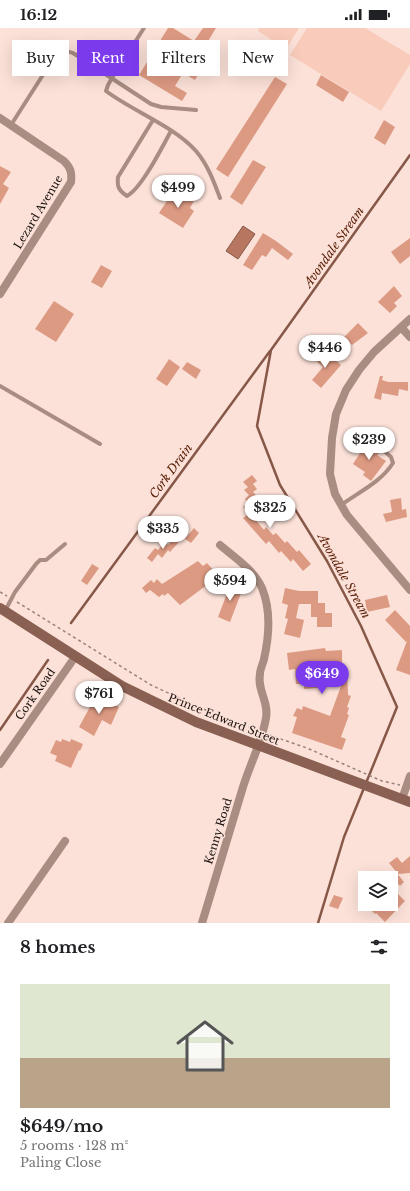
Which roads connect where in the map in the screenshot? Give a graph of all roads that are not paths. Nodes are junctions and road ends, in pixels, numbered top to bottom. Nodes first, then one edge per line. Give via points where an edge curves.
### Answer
1 (144, 28) edge
2 (112, 78) junction
3 (196, 110) dead end
4 (0, 118) edge
5 (153, 120) junction
6 (11, 125) junction
7 (171, 131) junction
8 (220, 198) dead end
9 (0, 294) edge
10 (410, 319) edge
11 (401, 327) junction
12 (410, 337) edge
13 (0, 386) edge
14 (100, 444) dead end
15 (382, 449) dead end
16 (341, 505) junction
17 (65, 544) dead end
18 (220, 545) dead end
19 (410, 590) edge
20 (2, 610) edge
21 (75, 656) junction
22 (258, 746) junction
23 (0, 764) edge
24 (410, 776) edge
25 (406, 800) edge
26 (65, 841) dead end
27 (8, 923) edge
28 (202, 923) edge

1 - 2 lane
2 - 3 lane via 156,106
2 - 5 lane via 106,91
2 - 6 lane via 72,53 61,52 55,56
4 - 6 street
5 - 7 lane
5 - 7 lane via 118,177 117,186 120,192 127,196 132,193 149,170
6 - 9 street, Lezard Avenue via 64,160 72,174 71,182
7 - 8 lane via 183,138 197,152 210,172
10 - 11 street
11 - 12 street
11 - 16 street via 359,370 346,390 336,414 330,474
13 - 14 lane
15 - 16 lane via 391,457 393,463 380,478
16 - 19 street
17 - 20 lane via 46,560 40,560 36,564
18 - 22 street, Kenny Road via 253,575 261,586 266,601 268,632 259,681 267,716
20 - 21 main road, Prince Edward Street
21 - 22 main road, Prince Edward Street via 122,686 168,710
21 - 23 street, Cork Road
22 - 25 main road, Prince Edward Street
22 - 28 street, Kenny Road
24 - 25 street via 406,786
26 - 27 street

